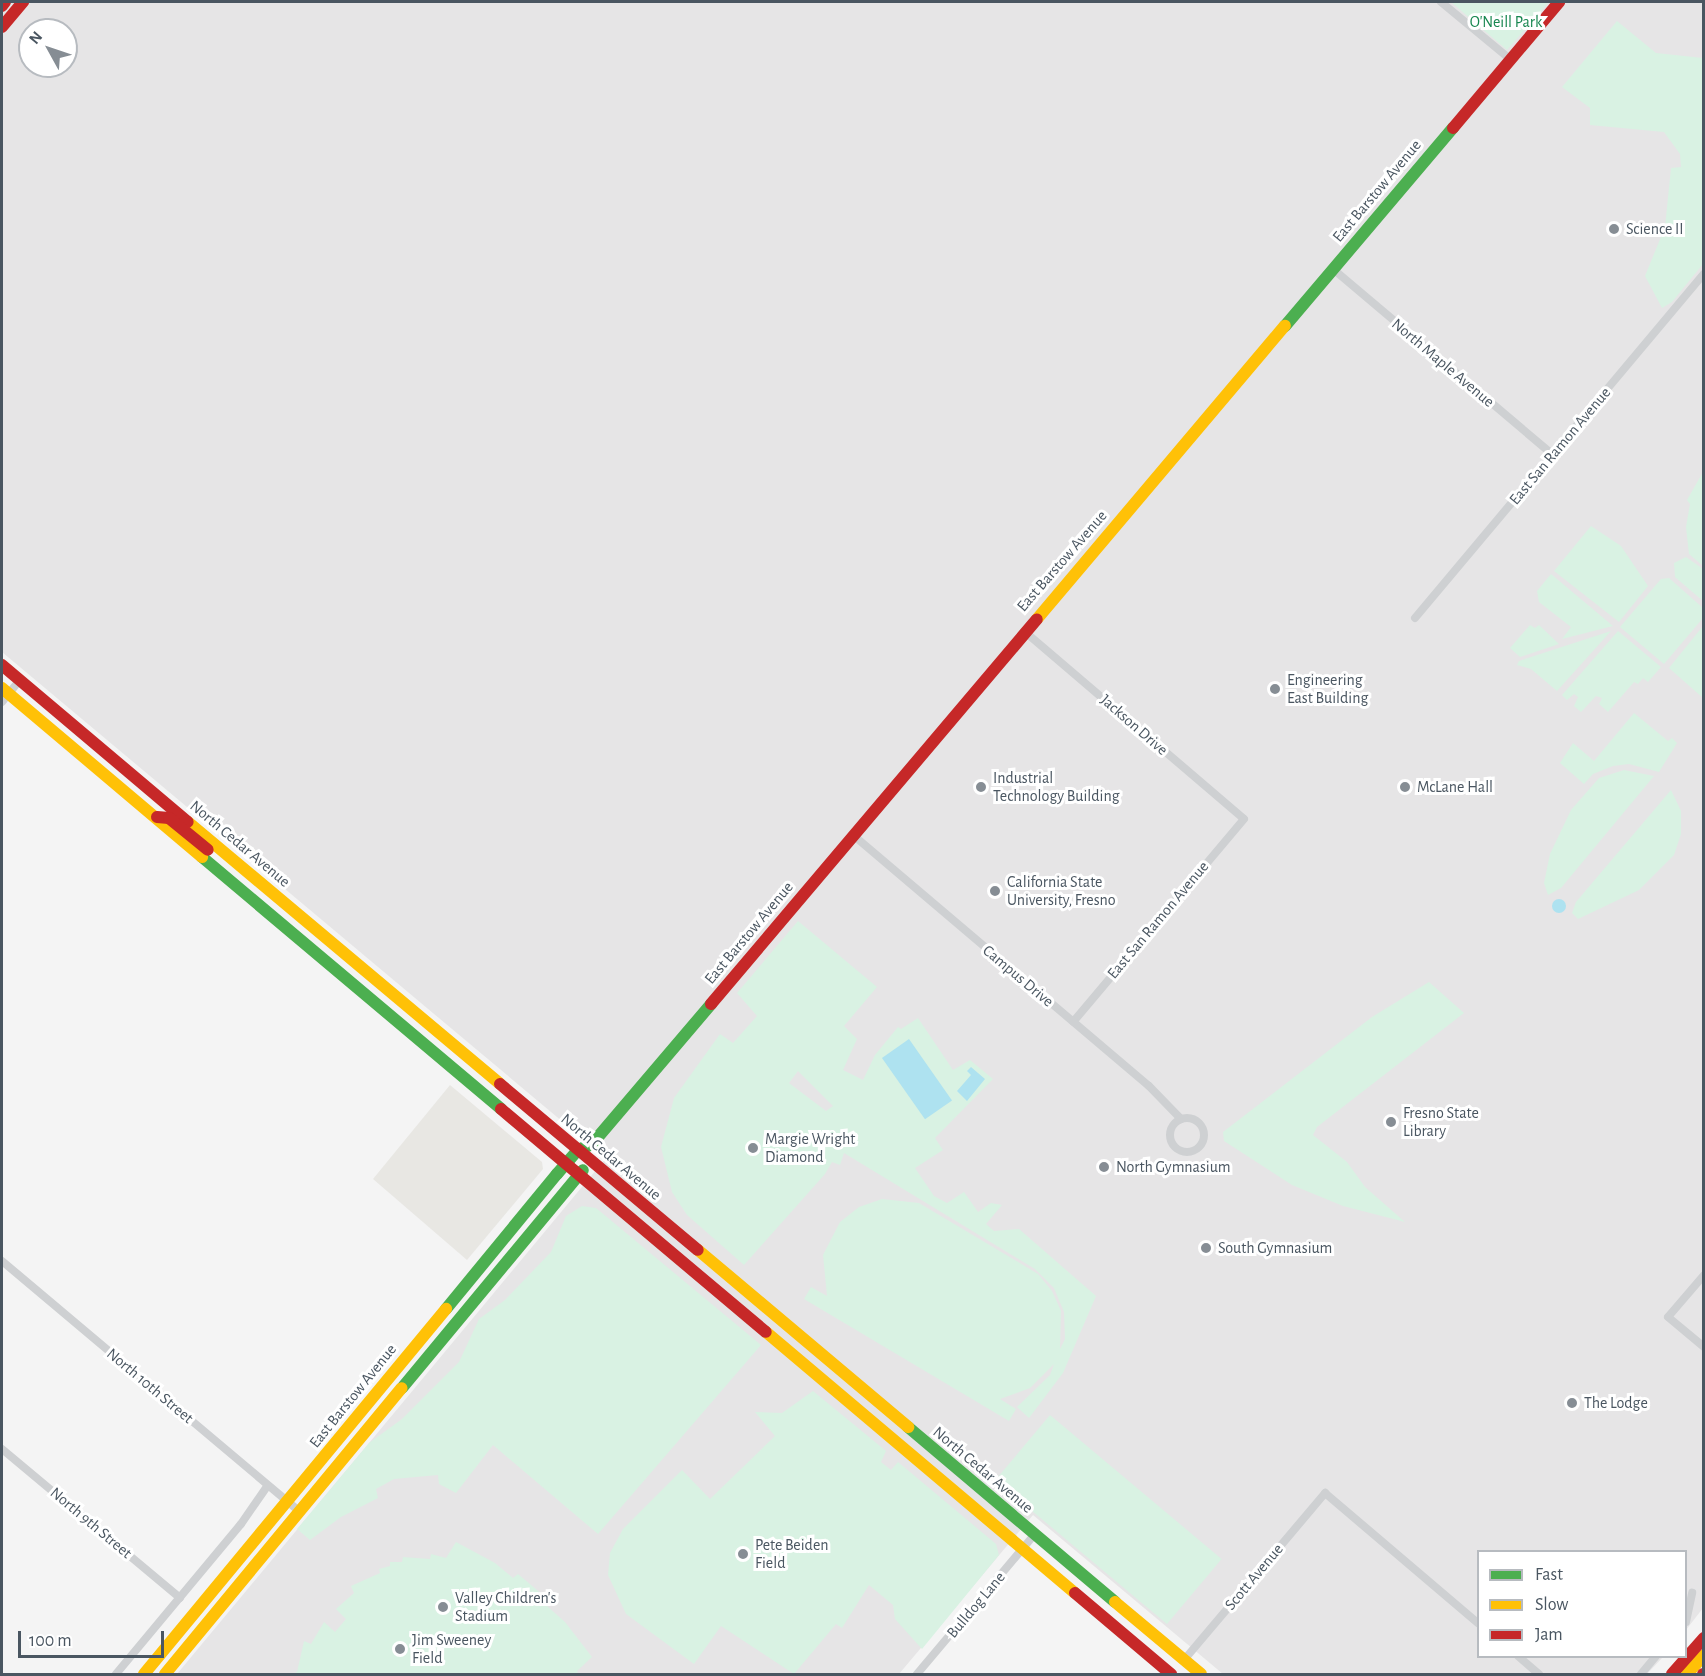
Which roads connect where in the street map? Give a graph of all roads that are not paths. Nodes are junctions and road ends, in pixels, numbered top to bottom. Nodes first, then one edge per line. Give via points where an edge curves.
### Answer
1 (5, 2) edge
2 (23, 2) edge
3 (1441, 2) edge
4 (1559, 2) edge
5 (2, 6) edge
6 (2, 27) edge
7 (1510, 59) junction
8 (1333, 269) junction
9 (1704, 274) edge
10 (1553, 455) junction
11 (1415, 618) dead end
12 (1024, 631) junction
13 (2, 665) edge
14 (20, 680) junction
15 (4, 694) edge
16 (156, 818) junction
17 (1244, 819) joint
18 (853, 835) junction
19 (271, 892) junction
20 (1073, 1022) junction
21 (1181, 1119) junction
22 (592, 1144) junction
23 (578, 1150) junction
24 (590, 1161) junction
25 (566, 1163) junction
26 (580, 1175) junction
27 (2, 1261) edge
28 (1704, 1275) edge
29 (1704, 1347) edge
30 (2, 1449) edge
31 (268, 1485) junction
32 (287, 1501) junction
33 (299, 1511) junction
34 (1034, 1535) junction
35 (1022, 1549) junction
36 (1692, 1593) dead end
37 (180, 1598) junction
38 (1687, 1617) edge
39 (1477, 1621) edge
40 (1704, 1638) edge
41 (1704, 1655) edge
42 (1687, 1657) edge
43 (1520, 1658) edge
44 (1654, 1658) edge
45 (1686, 1658) edge
46 (1184, 1660) junction
47 (116, 1674) edge
48 (144, 1674) edge
49 (165, 1674) edge
50 (917, 1674) edge
51 (1172, 1674) edge
52 (1201, 1674) edge
53 (1539, 1674) edge
54 (1641, 1674) edge
55 (1672, 1674) edge
56 (1687, 1674) edge

1 - 5 main road
2 - 6 main road
3 - 7 street
4 - 7 main road, East Barstow Avenue
7 - 8 main road, East Barstow Avenue
8 - 10 street, North Maple Avenue
8 - 12 main road, East Barstow Avenue
9 - 10 street, East San Ramon Avenue
10 - 11 street, East San Ramon Avenue
12 - 17 street, Jackson Drive
12 - 18 main road, East Barstow Avenue
13 - 14 main road, North Cedar Avenue
14 - 15 street
14 - 19 main road, North Cedar Avenue
15 - 16 main road, North Cedar Avenue
16 - 19 main road via 169,818 231,869
16 - 25 main road, North Cedar Avenue
17 - 20 street, East San Ramon Avenue
18 - 20 street, Campus Drive
18 - 22 main road, East Barstow Avenue
19 - 23 main road, North Cedar Avenue
20 - 21 street, Campus Drive via 1174,1108
21 - 21 street, Campus Drive via 1173,1126 1172,1142 1184,1152 1194,1151 1203,1143 1204,1131 1193,1118
22 - 23 main road, East Barstow Avenue
22 - 24 main road, East Barstow Avenue
23 - 24 main road, North Cedar Avenue
23 - 25 main road, East Barstow Avenue
24 - 26 main road, East Barstow Avenue
24 - 34 main road, North Cedar Avenue
25 - 26 main road, North Cedar Avenue
25 - 32 main road, East Barstow Avenue
26 - 33 main road, East Barstow Avenue
26 - 35 main road, North Cedar Avenue
27 - 31 street, North 10th Street
28 - 29 street via 1668,1317
30 - 37 street, North 9th Street
31 - 32 street, North 10th Street
31 - 37 street
32 - 33 street, North 10th Street
32 - 48 main road, East Barstow Avenue
33 - 49 main road, East Barstow Avenue
34 - 35 street, Bulldog Lane
34 - 46 main road, North Cedar Avenue
35 - 50 street, Bulldog Lane
35 - 51 main road, North Cedar Avenue
36 - 38 street
37 - 47 street
39 - 46 street, Scott Avenue via 1325,1493
40 - 42 main road
41 - 56 main road
43 - 53 street
44 - 54 street
45 - 55 main road
46 - 52 main road, North Cedar Avenue

